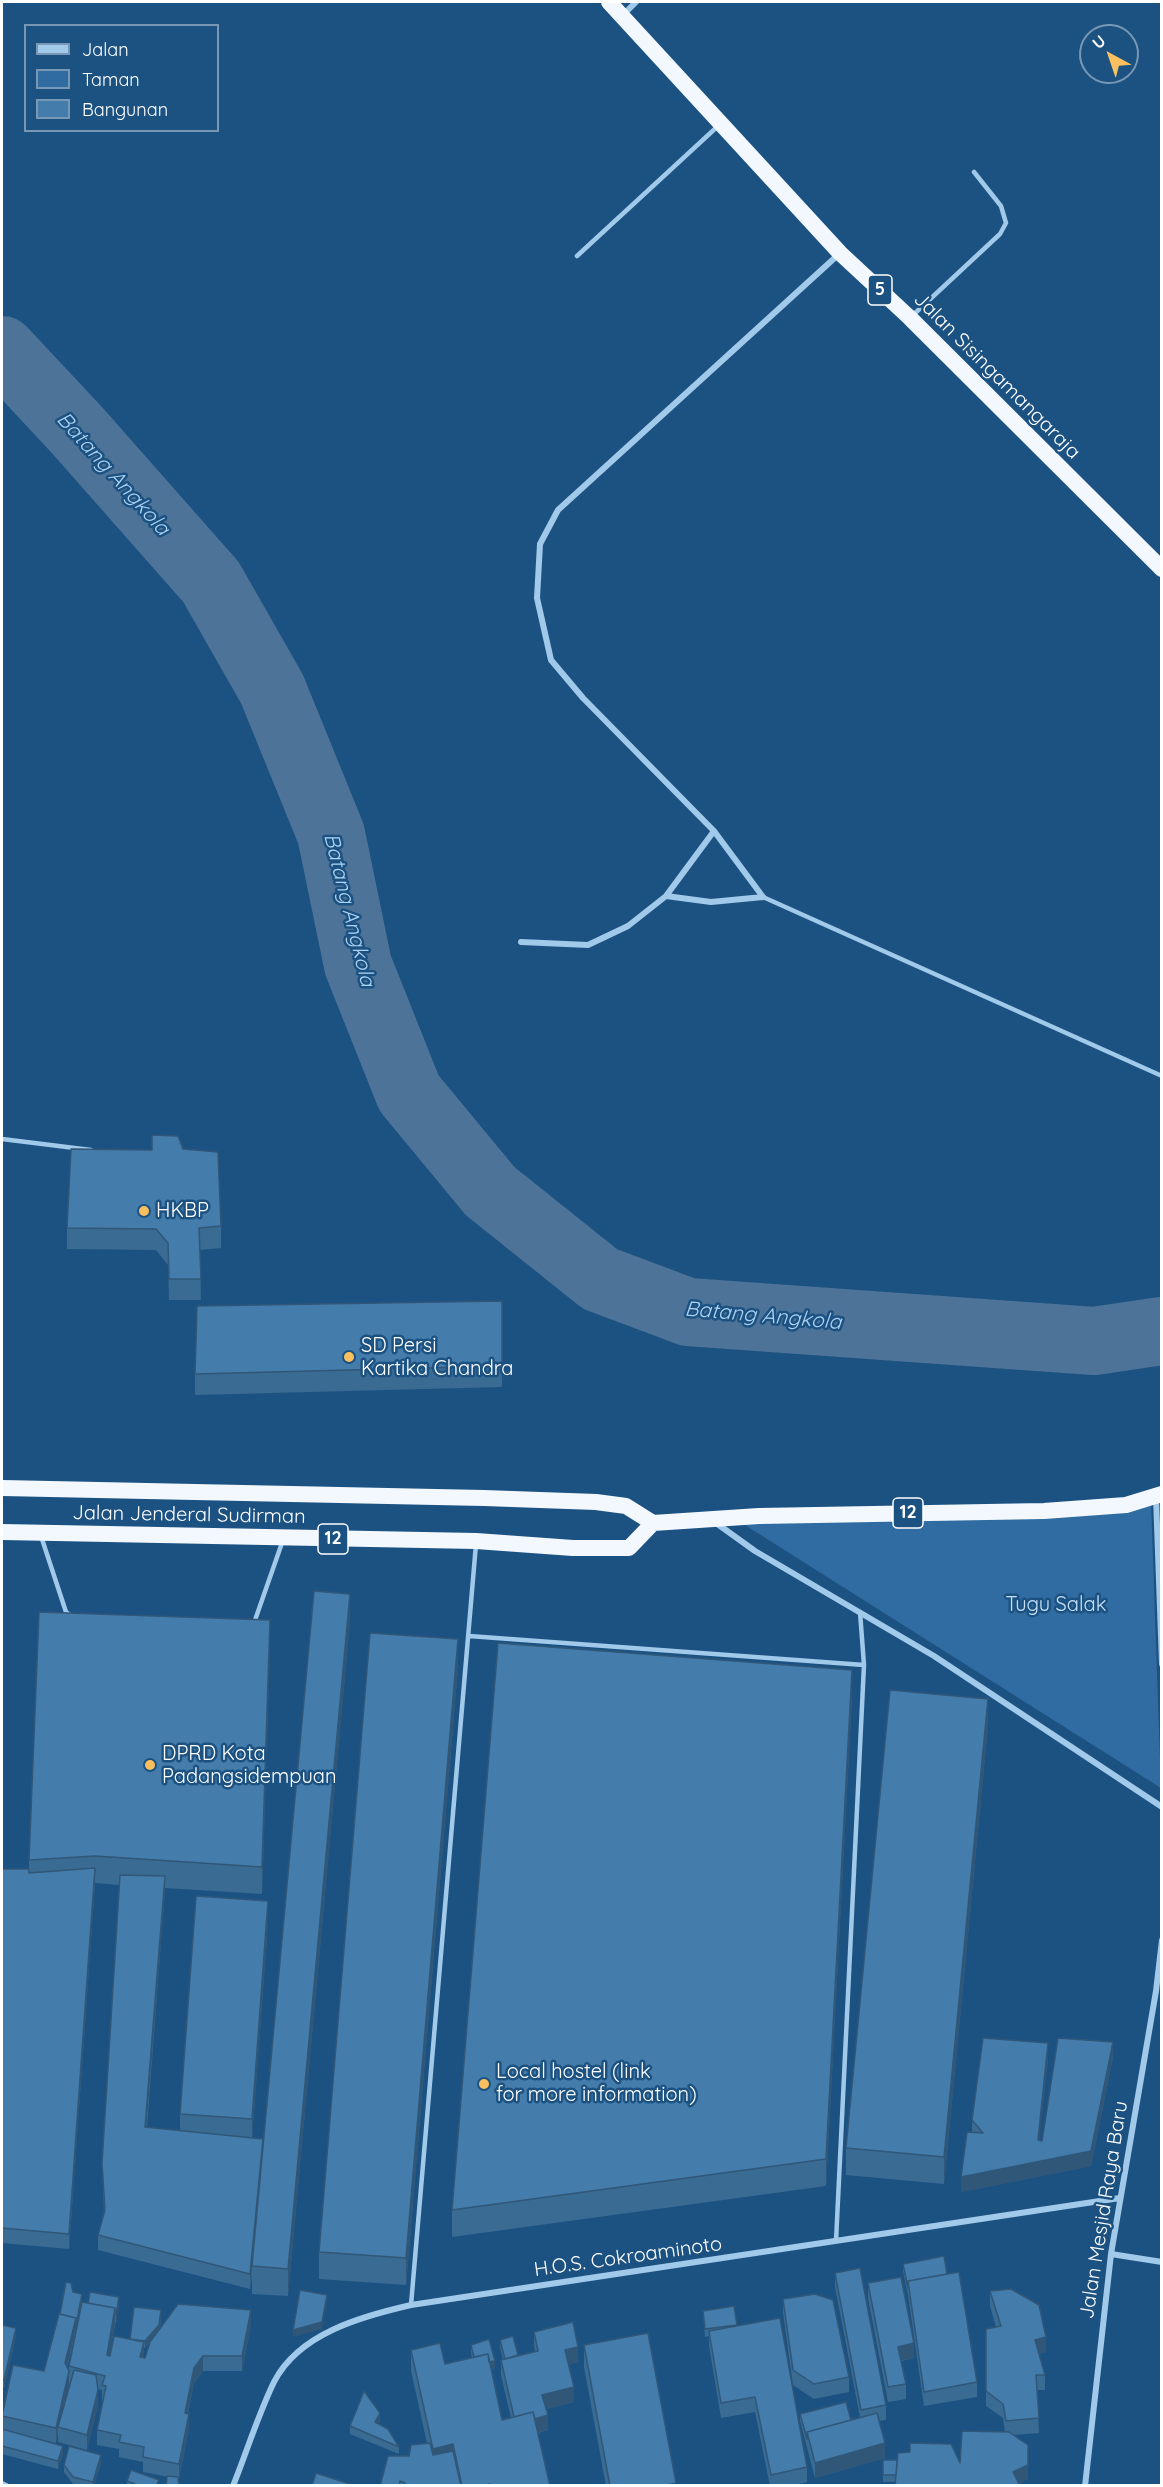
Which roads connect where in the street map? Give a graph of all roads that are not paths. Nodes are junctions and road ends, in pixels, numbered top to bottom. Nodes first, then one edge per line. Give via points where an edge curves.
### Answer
1 (609, 2) edge
2 (636, 2) edge
3 (622, 16) junction
4 (722, 123) junction
5 (975, 172) dead end
6 (840, 253) junction
7 (577, 256) dead end
8 (910, 318) junction
9 (1161, 569) edge
10 (714, 831) junction
11 (666, 896) junction
12 (763, 897) junction
13 (521, 942) dead end
14 (1161, 1076) edge
15 (2, 1139) edge
16 (100, 1151) edge
17 (2, 1488) edge
18 (1159, 1495) edge
19 (708, 1518) junction
20 (653, 1523) junction
21 (2, 1532) edge
22 (40, 1532) junction
23 (284, 1538) junction
24 (476, 1541) junction
25 (860, 1612) junction
26 (74, 1618) edge
27 (253, 1626) edge
28 (469, 1636) junction
29 (1161, 1664) edge
30 (864, 1665) junction
31 (1161, 1807) edge
32 (1161, 1940) edge
33 (1120, 2198) junction
34 (836, 2242) junction
35 (1111, 2254) junction
36 (1161, 2262) edge
37 (411, 2305) junction
38 (233, 2486) edge
39 (1084, 2486) edge

1 - 3 highway, Jalan Sisingamangaraja / 5
2 - 3 street
3 - 4 highway, Jalan Sisingamangaraja / 5
4 - 6 highway, Jalan Sisingamangaraja / 5
4 - 7 lane
5 - 8 lane via 1001,206 1006,223 1000,234
6 - 8 highway, Jalan Sisingamangaraja / 5
6 - 10 street via 558,510 540,544 537,598 551,660 583,698
8 - 9 highway, Jalan Sisingamangaraja / 5
10 - 11 street
10 - 12 street
11 - 12 street via 711,902
11 - 13 street via 628,926 588,945
12 - 14 lane
15 - 16 lane
17 - 20 highway, Jalan Jenderal Sudirman / 12 via 596,1502 626,1506
18 - 19 highway, 12 via 1126,1505 1044,1511
18 - 29 street
19 - 20 highway, 12
19 - 25 street via 755,1551
20 - 24 highway, Jalan Jenderal Sudirman / 12 via 629,1548
21 - 22 highway, Jalan Jenderal Sudirman / 12
22 - 23 highway, Jalan Jenderal Sudirman / 12
22 - 26 lane via 66,1612
23 - 24 highway, Jalan Jenderal Sudirman / 12
23 - 27 lane
24 - 28 lane
25 - 30 lane
25 - 31 street via 953,1668
28 - 30 lane
28 - 37 lane
30 - 34 lane
32 - 33 street, Jalan Mesjid Raya Baru via 1156,1991
33 - 34 street, H.O.S. Cokroaminoto
33 - 35 street, Jalan Mesjid Raya Baru
34 - 37 street, H.O.S. Cokroaminoto
35 - 36 street
35 - 39 street, Jalan Mesjid Raya Baru
37 - 38 street, H.O.S. Cokroaminoto via 364,2316 335,2329 306,2346 287,2364 274,2381

